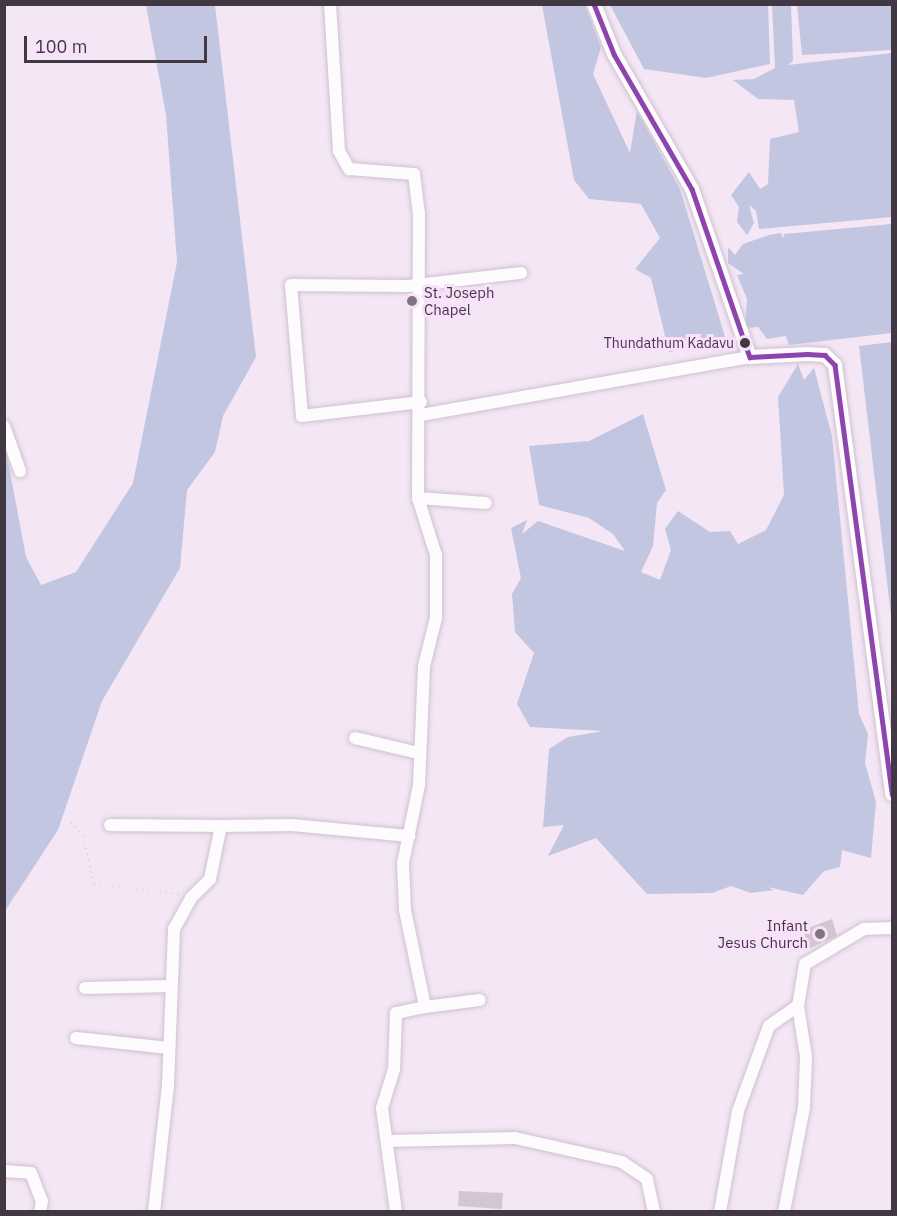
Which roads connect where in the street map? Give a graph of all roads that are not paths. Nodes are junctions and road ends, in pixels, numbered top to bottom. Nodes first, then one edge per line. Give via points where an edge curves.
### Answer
1 (330, 4) edge
2 (594, 4) edge
3 (521, 273) dead end
4 (421, 284) junction
5 (750, 357) junction
6 (421, 409) junction
7 (4, 426) edge
8 (20, 471) dead end
9 (418, 498) junction
10 (486, 503) dead end
11 (355, 738) dead end
12 (418, 753) junction
13 (892, 794) edge
14 (110, 825) dead end
15 (221, 826) junction
16 (409, 836) junction
17 (892, 928) edge
18 (169, 986) junction
19 (85, 988) dead end
20 (480, 1000) dead end
21 (798, 1006) junction
22 (424, 1007) junction
23 (76, 1038) dead end
24 (168, 1048) junction
25 (387, 1141) junction
26 (4, 1171) edge
27 (40, 1212) edge
28 (154, 1212) edge
29 (396, 1212) edge
30 (654, 1212) edge
31 (720, 1212) edge
32 (784, 1212) edge

1 - 4 street via 339,151 349,169 414,174
2 - 5 street via 614,54 692,189
3 - 4 street
4 - 6 street
4 - 6 street via 291,285 291,295 302,416
5 - 6 street
5 - 13 street via 816,354 835,365
6 - 9 street
7 - 8 street
9 - 10 street
9 - 12 street via 436,555 437,593
11 - 12 street
12 - 16 street
14 - 15 street
15 - 16 street via 292,825
15 - 18 street via 210,879 191,898 174,929
16 - 22 street via 405,910
17 - 21 street via 864,929 805,964
18 - 19 street
18 - 24 street
20 - 22 street
21 - 31 street via 769,1026 738,1111
21 - 32 street via 806,1057 804,1107
22 - 25 street via 396,1013 394,1069 382,1108
23 - 24 street
24 - 28 street
25 - 29 street
25 - 30 street via 514,1137 622,1162 647,1179
26 - 27 street via 31,1173 42,1201

